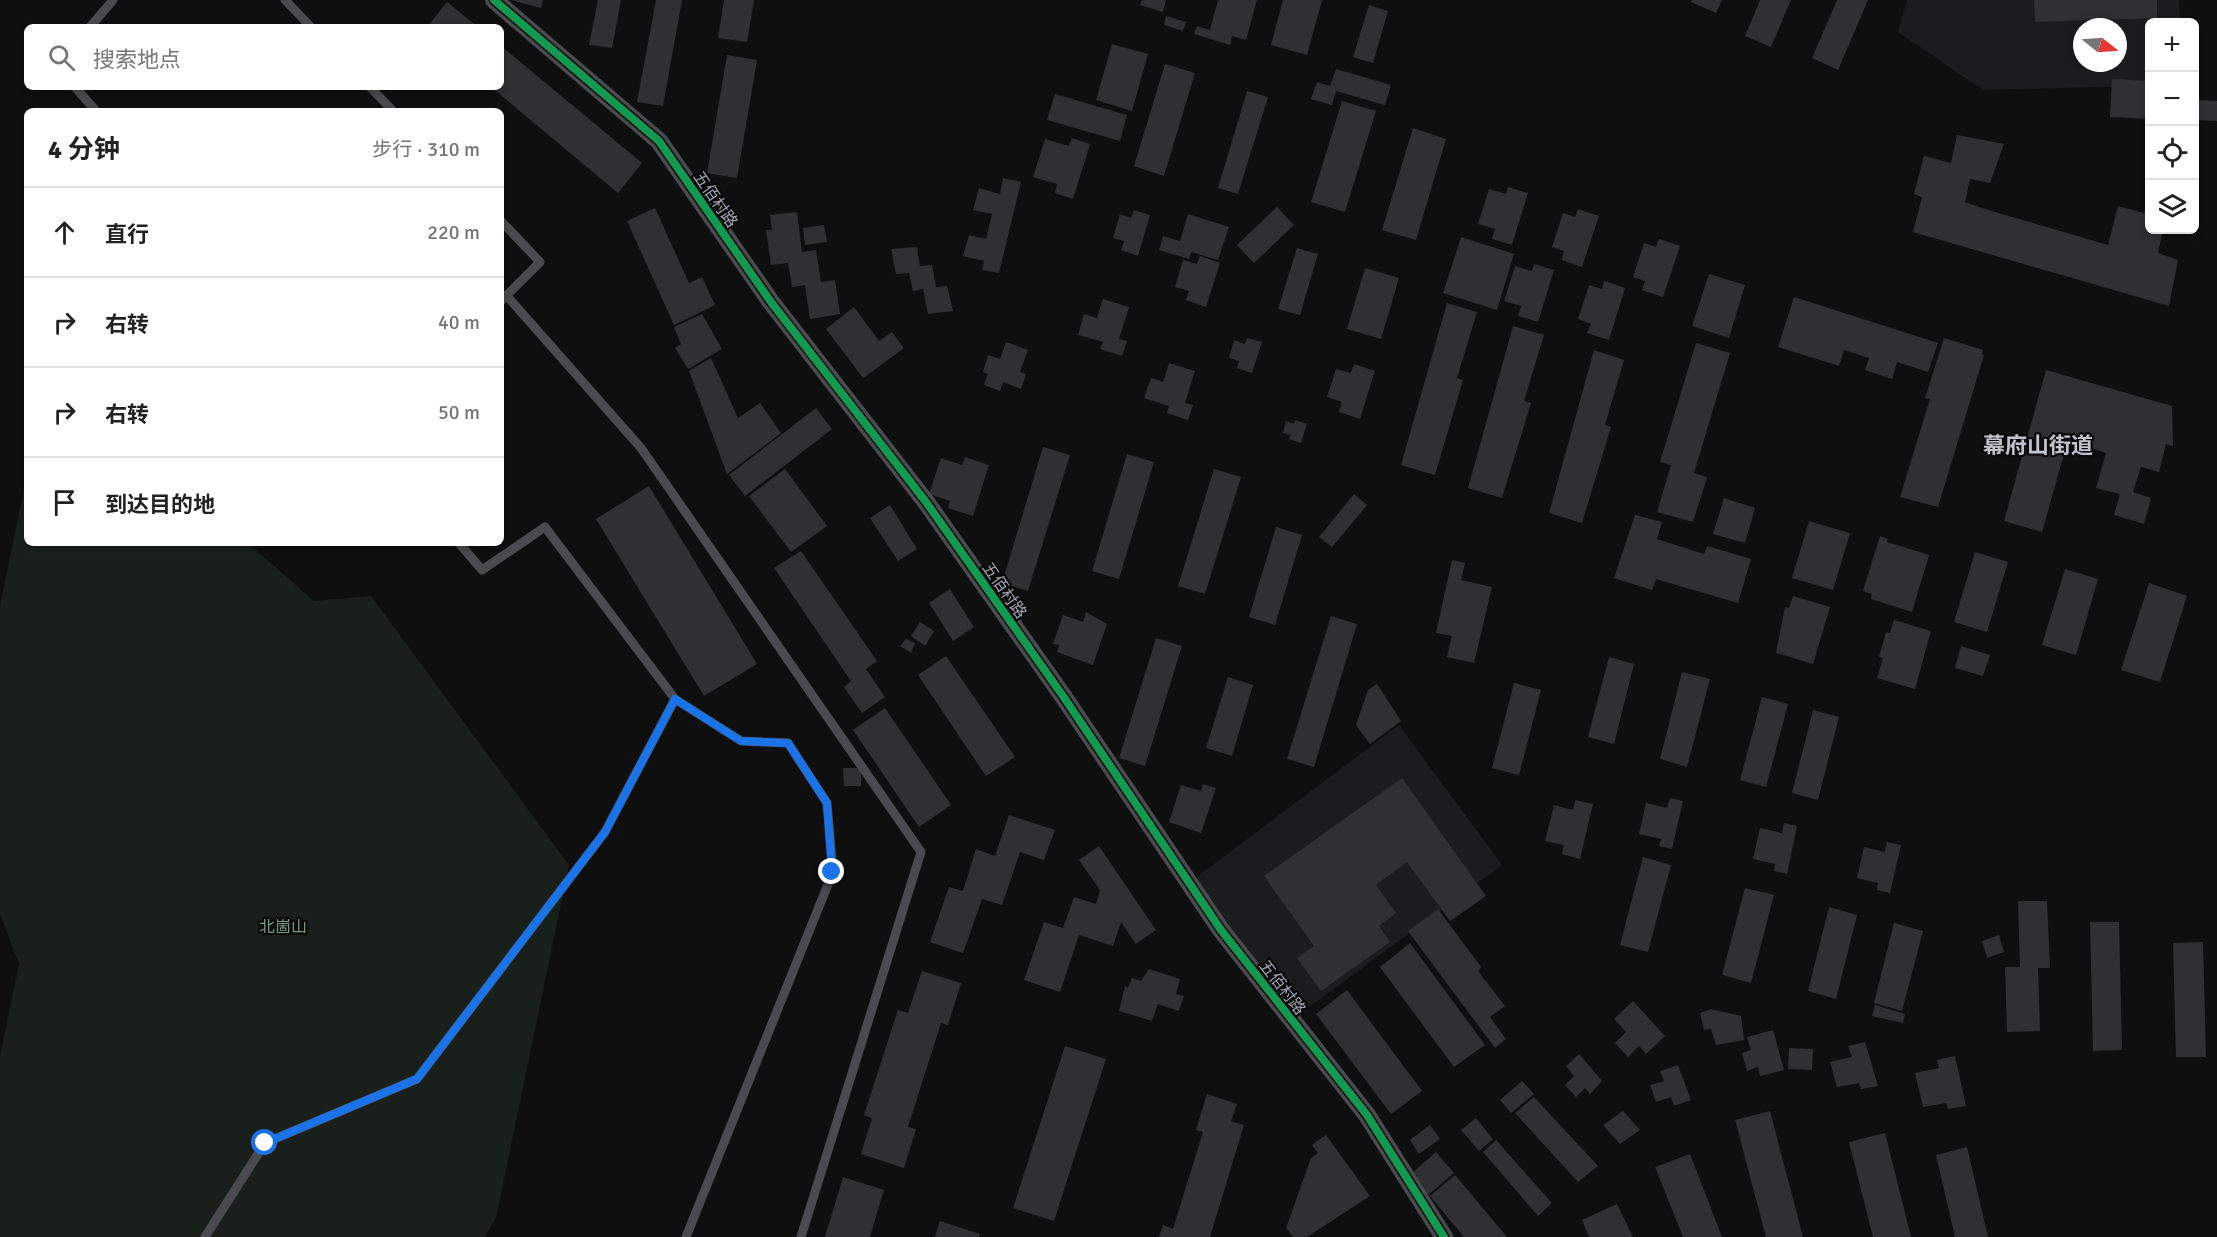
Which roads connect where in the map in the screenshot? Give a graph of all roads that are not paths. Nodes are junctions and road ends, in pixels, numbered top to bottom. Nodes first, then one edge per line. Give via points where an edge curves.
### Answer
1 (113, 0) edge
2 (285, 0) edge
3 (494, 0) edge
4 (93, 24) edge
5 (308, 24) edge
6 (78, 90) edge
7 (373, 90) edge
8 (93, 108) edge
9 (390, 108) edge
10 (504, 224) edge
11 (504, 298) edge
12 (462, 546) edge
13 (675, 699) junction
14 (205, 1237) edge
15 (686, 1237) edge
16 (801, 1237) edge
17 (1444, 1237) edge

1 - 4 lane
2 - 5 lane
3 - 17 street, 五佰村路 via 659,141 771,302 926,502 1221,930 1367,1115
6 - 8 lane
7 - 9 lane
10 - 11 lane via 540,262
11 - 16 lane via 641,448 921,852
12 - 13 lane via 482,570 545,527
13 - 14 lane via 605,832 417,1079 265,1143
13 - 15 lane via 741,741 788,743 827,803 832,872

